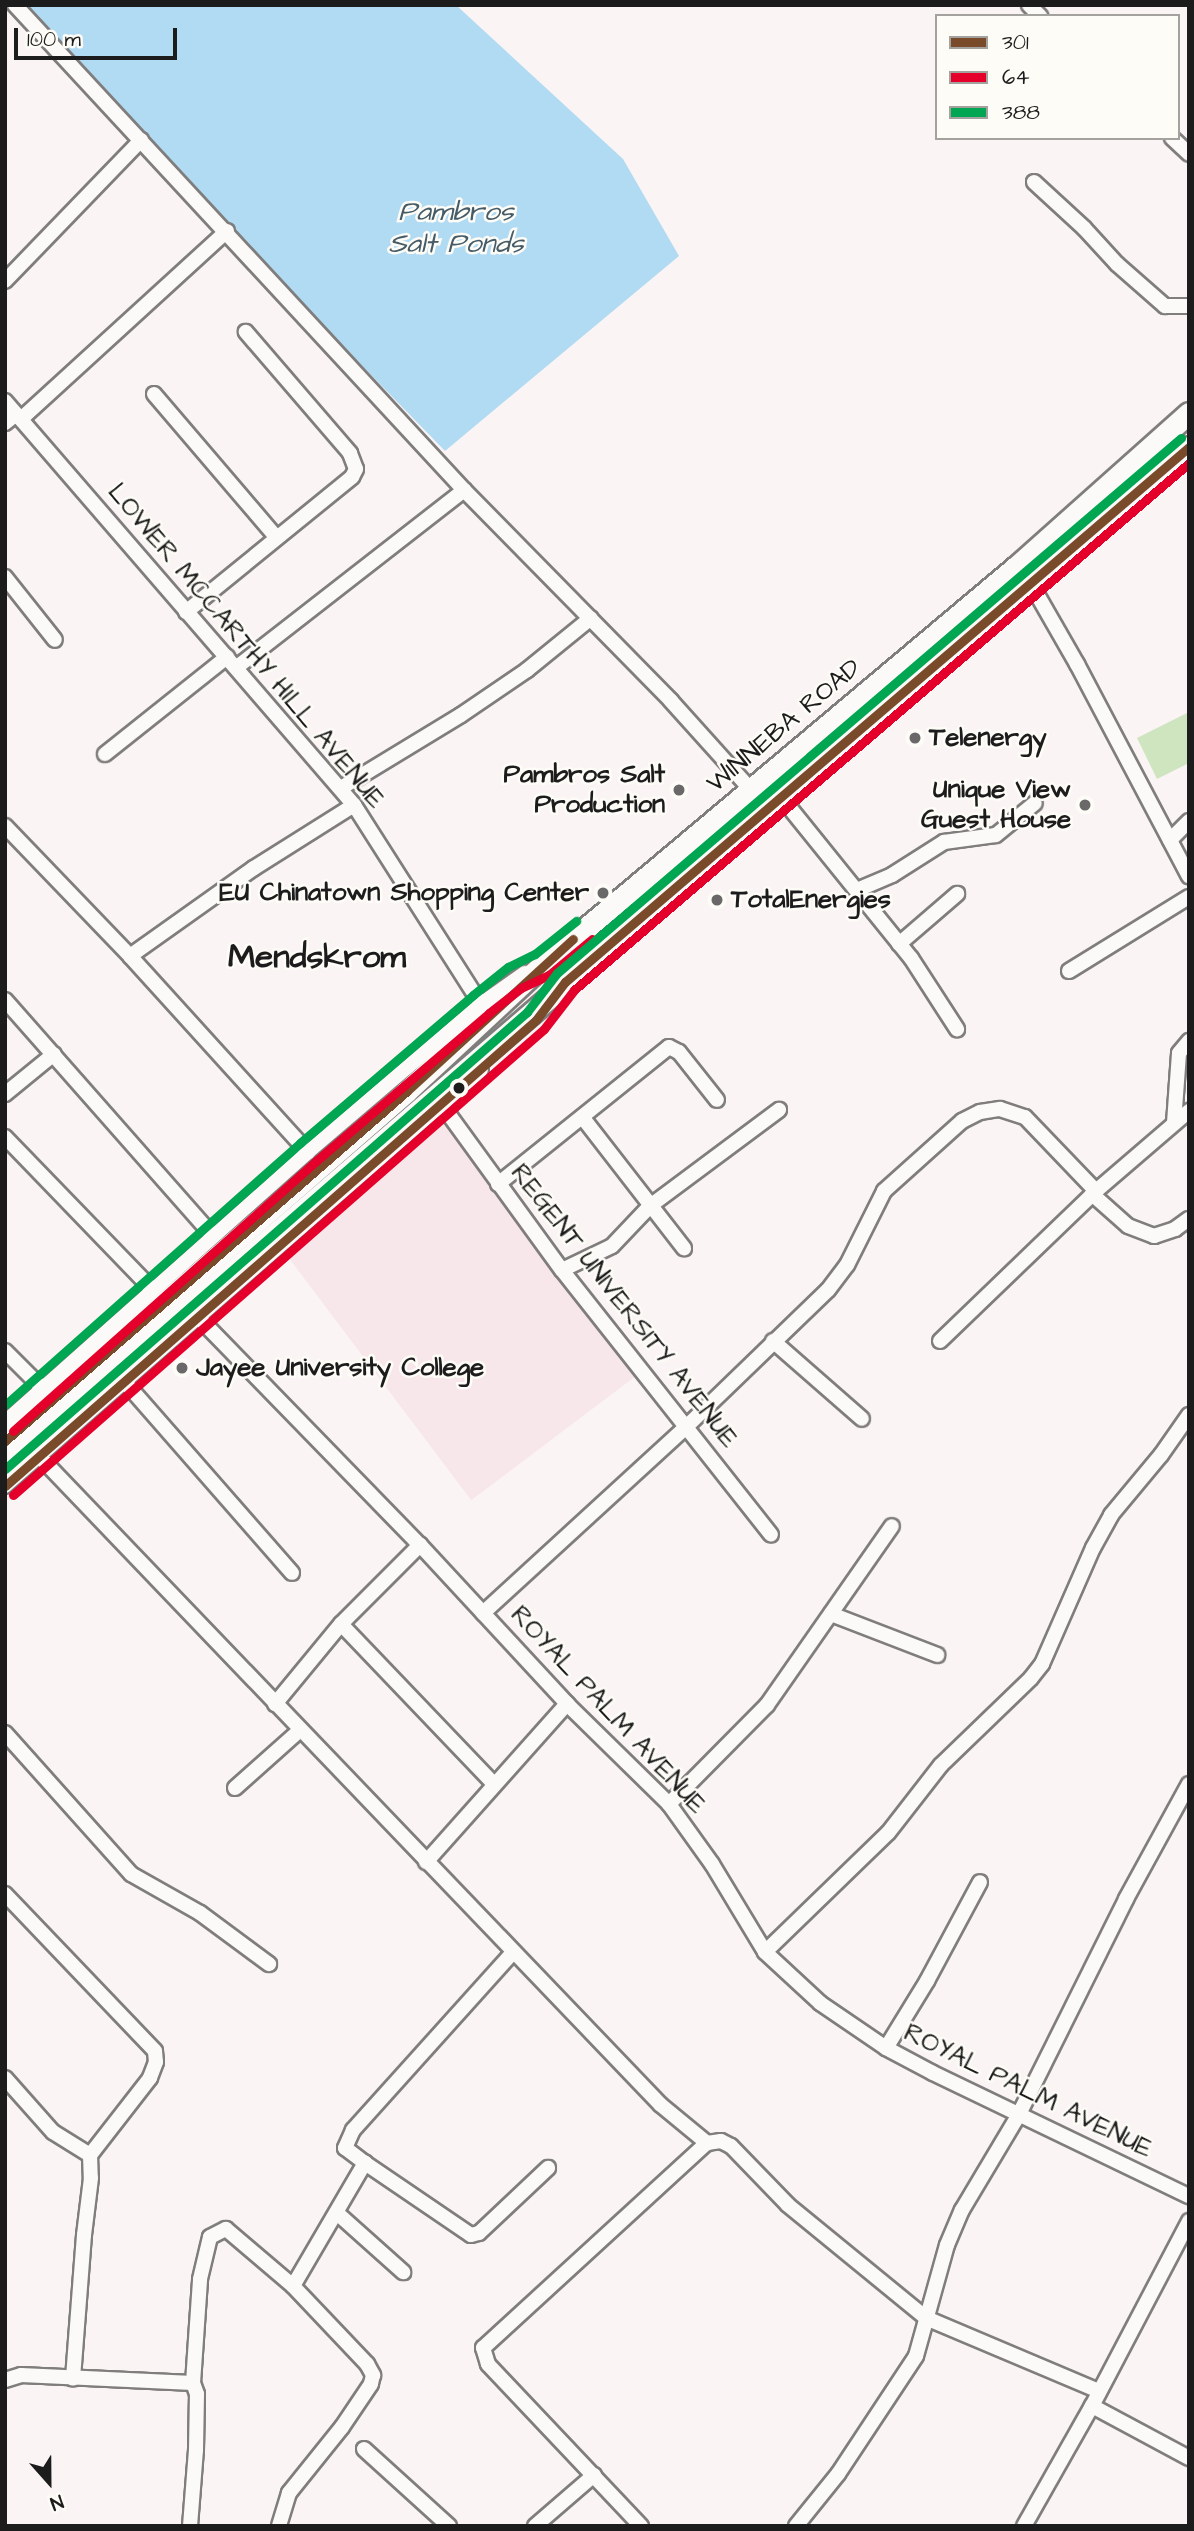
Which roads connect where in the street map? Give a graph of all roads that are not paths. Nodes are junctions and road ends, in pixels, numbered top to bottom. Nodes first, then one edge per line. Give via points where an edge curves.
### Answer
1 (15, 5) edge
2 (141, 140) junction
3 (1174, 140) edge
4 (1189, 154) edge
5 (1034, 182) dead end
6 (227, 231) junction
7 (5, 281) edge
8 (1189, 306) edge
9 (246, 332) dead end
10 (153, 394) dead end
11 (5, 401) edge
12 (1189, 413) edge
13 (14, 419) edge
14 (1189, 447) edge
15 (464, 490) junction
16 (277, 538) junction
17 (5, 577) edge
18 (1030, 582) junction
19 (186, 612) junction
20 (591, 618) junction
21 (55, 640) dead end
22 (232, 662) junction
23 (862, 696) junction
24 (884, 711) junction
25 (105, 754) dead end
26 (341, 788) junction
27 (751, 790) junction
28 (781, 797) junction
29 (1035, 803) dead end
30 (354, 805) junction
31 (1189, 821) edge
32 (5, 826) edge
33 (1170, 840) junction
34 (1189, 876) edge
35 (857, 890) junction
36 (957, 894) dead end
37 (1189, 897) edge
38 (899, 944) junction
39 (130, 956) junction
40 (542, 965) junction
41 (1069, 971) dead end
42 (565, 982) junction
43 (5, 1000) edge
44 (481, 1004) junction
45 (957, 1029) dead end
46 (1189, 1041) edge
47 (54, 1054) junction
48 (5, 1094) edge
49 (717, 1100) dead end
50 (442, 1105) junction
51 (779, 1110) dead end
52 (1189, 1111) edge
53 (583, 1118) junction
54 (1174, 1123) junction
55 (5, 1137) edge
56 (308, 1152) junction
57 (498, 1184) junction
58 (1094, 1193) junction
59 (650, 1206) junction
60 (1189, 1219) edge
61 (213, 1236) junction
62 (684, 1248) dead end
63 (562, 1270) junction
64 (153, 1290) junction
65 (197, 1316) junction
66 (940, 1340) dead end
67 (773, 1341) junction
68 (5, 1351) edge
69 (124, 1381) junction
70 (42, 1388) junction
71 (1189, 1415) edge
72 (862, 1419) dead end
73 (5, 1422) edge
74 (685, 1427) junction
75 (5, 1441) edge
76 (38, 1455) junction
77 (5, 1466) edge
78 (5, 1486) edge
79 (892, 1525) dead end
80 (771, 1535) dead end
81 (420, 1545) junction
82 (292, 1573) dead end
83 (483, 1613) junction
84 (831, 1614) junction
85 (341, 1624) junction
86 (937, 1656) dead end
87 (275, 1704) junction
88 (567, 1704) junction
89 (300, 1730) junction
90 (5, 1734) edge
91 (494, 1784) junction
92 (1189, 1784) edge
93 (234, 1788) dead end
94 (669, 1804) junction
95 (426, 1862) junction
96 (981, 1882) dead end
97 (5, 1894) edge
98 (513, 1952) junction
99 (765, 1952) junction
100 (269, 1964) dead end
101 (886, 2048) junction
102 (5, 2078) edge
103 (1018, 2116) junction
104 (707, 2143) junction
105 (90, 2155) junction
106 (365, 2163) junction
107 (548, 2168) dead end
108 (1189, 2196) edge
109 (337, 2213) junction
110 (1189, 2221) edge
111 (403, 2272) dead end
112 (293, 2286) junction
113 (926, 2319) junction
114 (74, 2379) junction
115 (5, 2380) edge
116 (193, 2383) junction
117 (1099, 2391) junction
118 (1092, 2406) junction
119 (364, 2449) dead end
120 (1189, 2458) edge
121 (594, 2475) junction
122 (638, 2525) edge
123 (190, 2526) edge
124 (279, 2526) edge
125 (449, 2526) edge
126 (536, 2526) edge
127 (796, 2526) edge
128 (1024, 2526) edge

1 - 2 street
2 - 6 street
2 - 7 street
3 - 4 street
5 - 8 street via 1165,306
6 - 13 street
6 - 15 street
9 - 16 street via 350,453 356,469
10 - 16 street
11 - 13 street, LOWER MCCARTHY HILL AVENUE
12 - 23 highway, WINNEBA ROAD
13 - 19 street, LOWER MCCARTHY HILL AVENUE
14 - 18 highway, WINNEBA ROAD
15 - 20 street
15 - 22 street
16 - 19 street
17 - 21 street
18 - 24 highway, WINNEBA ROAD
18 - 33 street
19 - 22 street, LOWER MCCARTHY HILL AVENUE
20 - 26 street via 461,715
20 - 27 street
22 - 25 street
22 - 26 street, LOWER MCCARTHY HILL AVENUE
23 - 24 highway via 876,698
23 - 27 highway, WINNEBA ROAD
24 - 28 highway, WINNEBA ROAD
26 - 30 street, LOWER MCCARTHY HILL AVENUE
27 - 40 highway, WINNEBA ROAD
28 - 35 street
28 - 42 highway, WINNEBA ROAD
29 - 35 street via 996,835 944,842 892,875
30 - 39 street via 254,868
30 - 44 street, LOWER MCCARTHY HILL AVENUE
31 - 33 street
32 - 39 street
33 - 34 street
35 - 38 street
36 - 38 street
37 - 41 street
38 - 45 street
39 - 56 street
40 - 44 street via 515,977
40 - 75 highway, WINNEBA ROAD via 407,1091
42 - 50 street via 536,1020
42 - 77 highway, WINNEBA ROAD
43 - 47 street
44 - 56 street
46 - 54 street via 1179,1053
47 - 48 street
47 - 61 street
49 - 53 street via 672,1046
50 - 57 street, REGENT UNIVERSITY AVENUE
50 - 65 street
51 - 59 street
52 - 54 street
53 - 57 street
53 - 59 street
54 - 58 street
55 - 64 street
56 - 61 street
57 - 63 street, REGENT UNIVERSITY AVENUE
58 - 60 street via 1128,1226 1154,1236
58 - 66 street
58 - 67 street via 1025,1117 1000,1109 980,1112 946,1132 884,1191 847,1265 828,1290
59 - 62 street
59 - 63 street via 601,1253
61 - 64 street
63 - 74 street, REGENT UNIVERSITY AVENUE
64 - 70 street
65 - 69 street
65 - 81 street, ROYAL PALM AVENUE
67 - 72 street
67 - 74 street
68 - 70 street
69 - 76 street
69 - 82 street
70 - 73 street
71 - 99 street via 1111,1515 1042,1664 1031,1678 941,1765 888,1833
74 - 80 street, REGENT UNIVERSITY AVENUE
74 - 83 street
76 - 78 street
76 - 87 street
79 - 84 street
81 - 83 street, ROYAL PALM AVENUE
81 - 85 street
83 - 88 street, ROYAL PALM AVENUE
84 - 86 street
84 - 94 street via 767,1705
85 - 87 street
85 - 91 street
87 - 89 street
88 - 91 street
88 - 94 street, ROYAL PALM AVENUE
89 - 93 street
89 - 95 street
90 - 100 street via 131,1874 200,1913
91 - 95 street
92 - 103 street
94 - 99 street, ROYAL PALM AVENUE
95 - 98 street
96 - 101 street
97 - 105 street via 155,2051 150,2078
98 - 104 street via 662,2105
98 - 106 street via 353,2130 345,2148
99 - 101 street, ROYAL PALM AVENUE via 820,2003
101 - 103 street, ROYAL PALM AVENUE
102 - 105 street via 52,2132
103 - 108 street, ROYAL PALM AVENUE
103 - 113 street via 962,2210
104 - 113 street via 721,2141 732,2146 788,2205
104 - 121 street via 483,2348 488,2364
105 - 114 street
106 - 107 street via 471,2235
106 - 109 street
109 - 111 street
109 - 112 street
110 - 117 street
112 - 116 street via 226,2229 210,2237 200,2278
112 - 124 street via 373,2375 342,2427 289,2493
113 - 117 street
113 - 127 street via 916,2357 838,2474
114 - 115 street via 21,2375
114 - 116 street
116 - 123 street via 197,2394 196,2450
117 - 118 street
118 - 120 street
118 - 128 street
119 - 125 street
121 - 122 street
121 - 126 street

